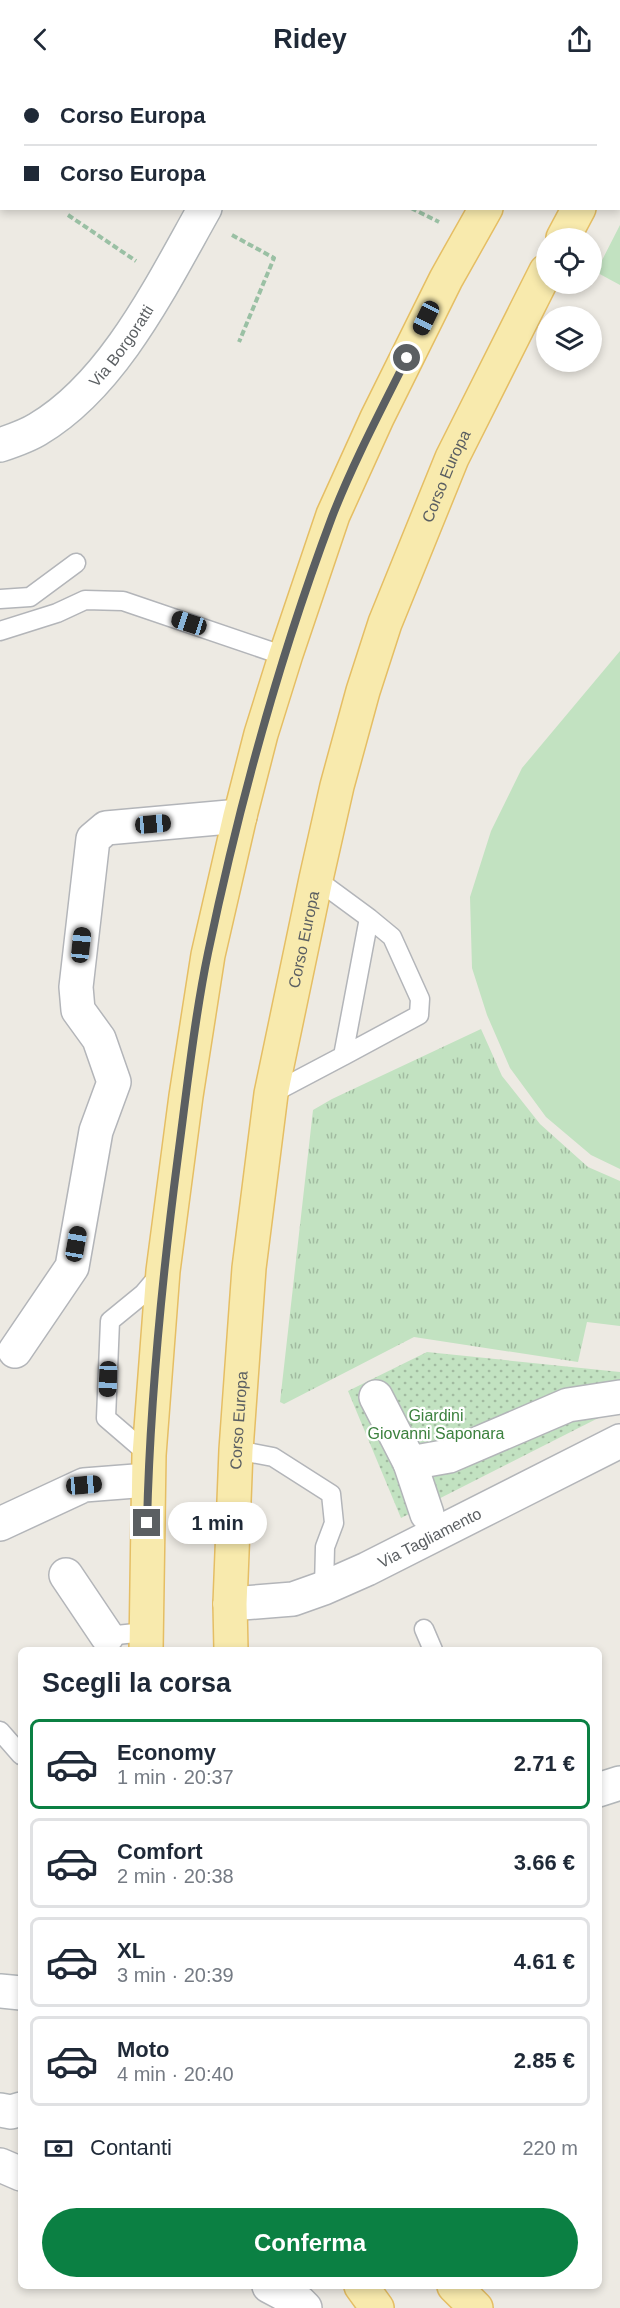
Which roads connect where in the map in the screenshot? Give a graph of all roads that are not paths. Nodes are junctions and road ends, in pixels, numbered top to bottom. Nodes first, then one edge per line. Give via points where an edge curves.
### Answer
1 (204, 210) edge
2 (485, 210) edge
3 (578, 210) edge
4 (568, 228) edge
5 (536, 292) edge
6 (0, 450) edge
7 (76, 563) dead end
8 (0, 599) edge
9 (0, 631) edge
10 (286, 654) junction
11 (240, 816) junction
12 (316, 879) junction
13 (369, 918) junction
14 (343, 1056) junction
15 (271, 1094) junction
16 (163, 1271) junction
17 (15, 1351) dead end
18 (376, 1397) dead end
19 (620, 1397) edge
20 (620, 1440) edge
21 (236, 1450) junction
22 (410, 1463) junction
23 (148, 1467) junction
24 (427, 1514) dead end
25 (6, 1516) edge
26 (66, 1575) dead end
27 (324, 1588) junction
28 (230, 1604) junction
29 (424, 1629) dead end
30 (145, 1641) edge
31 (109, 1643) edge
32 (231, 1647) edge
33 (432, 1647) edge
34 (0, 1731) edge
35 (18, 1752) edge
36 (620, 1783) edge
37 (602, 1789) edge
38 (0, 1991) edge
39 (18, 1993) edge
40 (0, 2110) edge
41 (18, 2110) edge
42 (0, 2165) edge
43 (18, 2173) edge
44 (275, 2289) edge
45 (363, 2289) edge
46 (457, 2289) edge
47 (305, 2308) edge
48 (377, 2308) edge
49 (476, 2308) edge

1 - 6 street, Via Borgoratti via 117,356 95,382 37,430
2 - 10 main road via 446,279 333,515
3 - 4 main road
5 - 12 main road, Corso Europa via 452,458 385,623 337,786
7 - 8 lane via 30,597
9 - 10 lane via 86,600 123,601
10 - 11 main road
11 - 16 main road via 208,955
11 - 17 street via 106,828 93,839 76,987 78,1010 99,1039 114,1082 96,1131 72,1267
12 - 13 lane
12 - 15 main road, Corso Europa
13 - 14 lane
13 - 14 lane via 392,937 420,999 419,1015
14 - 15 lane
15 - 21 main road, Corso Europa via 249,1268
16 - 23 main road
16 - 23 lane via 143,1294 110,1321 106,1418
18 - 22 street
19 - 22 street via 568,1405 449,1456
20 - 27 street, Via Tagliamento
21 - 27 lane via 273,1457 331,1494 334,1524 325,1547
21 - 28 main road, Corso Europa
22 - 24 street
23 - 25 street via 84,1485
23 - 30 main road
26 - 31 street
27 - 28 street, Via Tagliamento via 293,1599
28 - 32 main road, Corso Europa
29 - 33 lane
30 - 31 lane
34 - 35 lane
36 - 37 street
38 - 39 street
40 - 41 street
42 - 43 street
44 - 47 street
45 - 48 main road
46 - 49 main road

